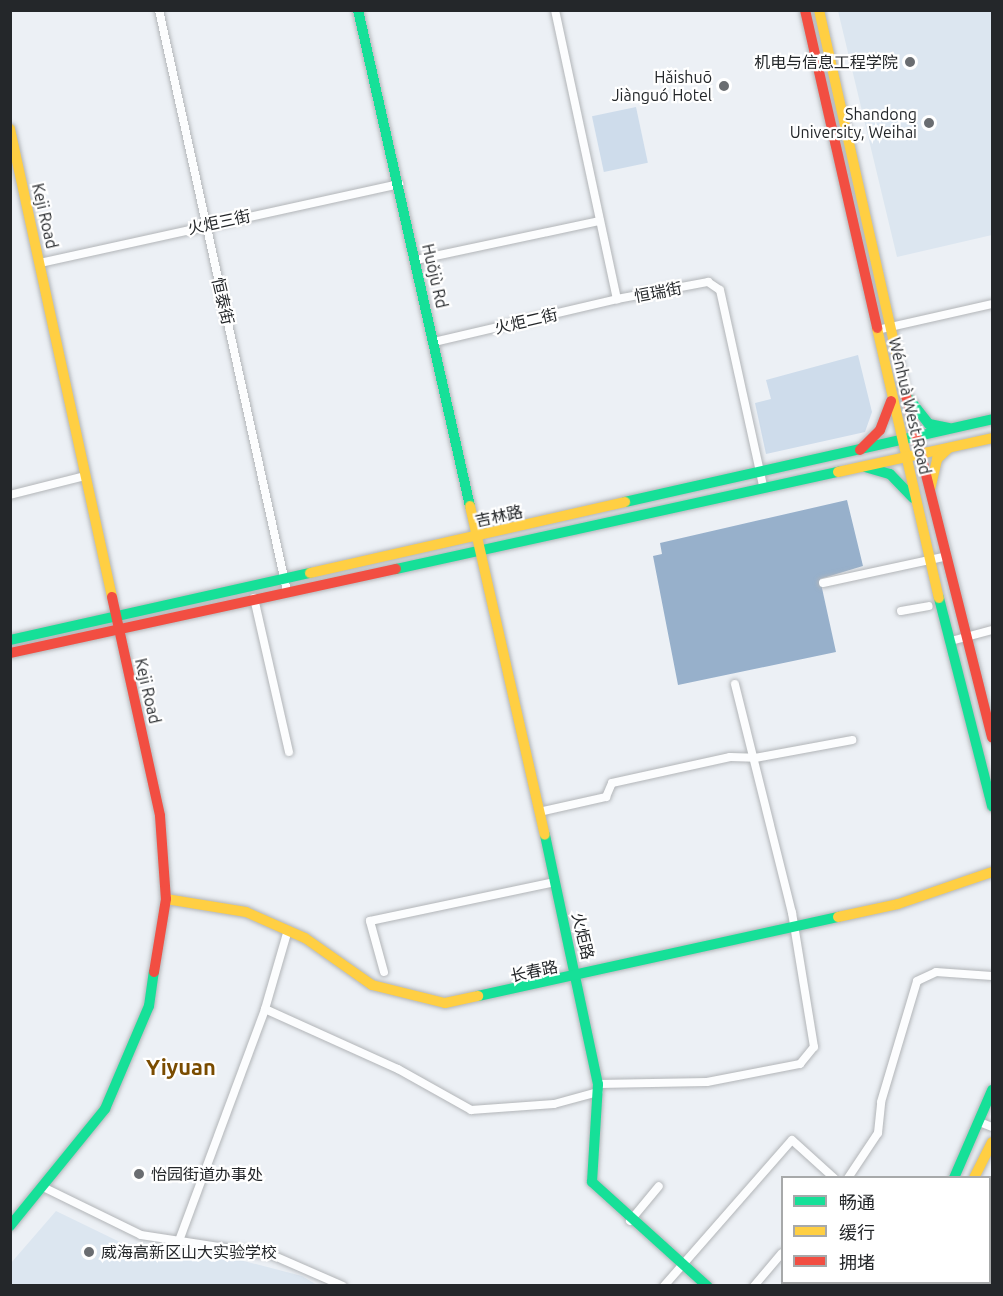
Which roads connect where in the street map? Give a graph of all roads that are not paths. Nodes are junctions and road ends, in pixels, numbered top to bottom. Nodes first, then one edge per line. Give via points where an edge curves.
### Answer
1 (159, 10) edge
2 (358, 10) edge
3 (555, 10) edge
4 (805, 10) edge
5 (819, 10) edge
6 (11, 132) edge
7 (399, 184) junction
8 (600, 221) junction
9 (206, 224) junction
10 (416, 260) junction
11 (40, 263) junction
12 (617, 300) junction
13 (993, 304) edge
14 (890, 328) junction
15 (877, 330) junction
16 (434, 342) junction
17 (906, 394) junction
18 (892, 397) junction
19 (993, 419) edge
20 (956, 427) junction
21 (916, 438) junction
22 (993, 438) edge
23 (902, 442) junction
24 (958, 444) junction
25 (857, 452) junction
26 (920, 452) junction
27 (905, 455) junction
28 (857, 466) junction
29 (761, 474) junction
30 (85, 476) junction
31 (763, 485) junction
32 (10, 495) edge
33 (929, 497) junction
34 (916, 501) junction
35 (476, 537) junction
36 (479, 549) junction
37 (943, 557) junction
38 (929, 560) junction
39 (284, 577) junction
40 (823, 583) dead end
41 (288, 591) junction
42 (254, 598) junction
43 (929, 606) dead end
44 (901, 611) dead end
45 (116, 616) junction
46 (120, 629) junction
47 (993, 630) edge
48 (966, 637) junction
49 (10, 640) edge
50 (951, 641) junction
51 (10, 653) edge
52 (735, 684) dead end
53 (993, 737) edge
54 (852, 740) dead end
55 (289, 752) dead end
56 (755, 759) junction
57 (993, 806) edge
58 (539, 812) junction
59 (993, 872) edge
60 (555, 882) junction
61 (166, 898) junction
62 (794, 928) junction
63 (288, 930) junction
64 (384, 972) dead end
65 (993, 976) edge
66 (577, 977) junction
67 (265, 1010) junction
68 (598, 1088) junction
69 (993, 1090) edge
70 (981, 1123) junction
71 (993, 1127) edge
72 (993, 1142) edge
73 (832, 1176) edge
74 (849, 1176) edge
75 (955, 1176) edge
76 (975, 1176) edge
77 (659, 1186) dead end
78 (42, 1187) junction
79 (630, 1221) junction
80 (10, 1226) edge
81 (180, 1238) junction
82 (781, 1254) edge
83 (682, 1265) junction
84 (343, 1286) edge
85 (664, 1286) edge
86 (707, 1286) edge
87 (754, 1286) edge

1 - 9 street, 恒泰街
2 - 7 main road, Huǒjù Rd
3 - 8 street, 恒瑞街
4 - 15 main road, Wénhuà West Road
5 - 14 main road, Wénhuà West Road
6 - 11 main road, Keji Road
7 - 9 street, 火炬三街
7 - 10 main road, Huǒjù Rd
8 - 10 street
8 - 12 street, 恒瑞街
9 - 11 street, 火炬三街
9 - 39 street, 恒泰街
10 - 16 main road, Huǒjù Rd
11 - 30 main road, Keji Road
12 - 16 street, 火炬二街
12 - 29 street, 恒瑞街 via 708,282 720,290
13 - 14 street
14 - 15 street
14 - 17 main road, Wénhuà West Road
15 - 18 main road, Wénhuà West Road
16 - 35 main road, Huǒjù Rd
17 - 20 main road via 928,424
17 - 21 main road, Wénhuà West Road
18 - 23 main road, Wénhuà West Road
18 - 25 main road via 880,430
19 - 20 main road, 吉林路
20 - 21 main road, 吉林路
21 - 23 main road, 吉林路
21 - 26 main road, Wénhuà West Road
22 - 24 main road, 吉林路
23 - 25 main road, 吉林路
23 - 27 main road, Wénhuà West Road
24 - 26 main road, 吉林路
24 - 33 main road via 940,453
25 - 29 main road, 吉林路
26 - 27 main road, 吉林路
26 - 33 main road, Wénhuà West Road
27 - 28 main road, 吉林路
27 - 34 main road, Wénhuà West Road
28 - 31 main road, 吉林路
28 - 34 main road via 890,474
29 - 31 street, 恒瑞街
29 - 35 main road, 吉林路
30 - 32 street
30 - 45 main road, Keji Road
31 - 36 main road, 吉林路
33 - 37 main road, Wénhuà West Road
34 - 38 main road, Wénhuà West Road
35 - 36 main road, Huǒjù Rd
35 - 39 main road, 吉林路
36 - 41 main road, 吉林路
36 - 58 main road, 火炬路
37 - 38 street
37 - 48 main road, Wénhuà West Road
38 - 40 street
38 - 50 main road, Wénhuà West Road
39 - 41 street, 恒泰街
39 - 45 main road, 吉林路
41 - 42 main road, 吉林路
42 - 46 main road, 吉林路
42 - 55 street
43 - 44 street
45 - 46 main road, Keji Road
45 - 49 main road, 吉林路
46 - 51 main road, 吉林路
46 - 61 main road, Keji Road via 160,816
47 - 48 street
48 - 50 street
48 - 53 main road, Wénhuà West Road
50 - 57 main road, Wénhuà West Road
52 - 56 street
54 - 56 street
56 - 58 street via 730,757 612,783 606,797
56 - 62 street
58 - 60 main road, 火炬路
59 - 62 main road, 长春路 via 898,904
60 - 64 street via 370,921
60 - 66 main road, 火炬路
61 - 63 main road, 长春路 via 220,904
61 - 78 main road, Keji Road via 149,1006 126,1069 105,1109
62 - 66 main road, 长春路
62 - 68 street via 815,1035 807,1059 706,1082
63 - 66 main road, 长春路 via 372,985 422,1000 470,1001
63 - 67 street
65 - 74 street via 936,972 917,981 881,1102 878,1133
66 - 68 main road, 火炬路
67 - 68 street via 414,1077 471,1110 554,1104
67 - 81 street
68 - 79 main road, 火炬路 via 592,1182
69 - 70 main road
70 - 71 street
70 - 75 main road
72 - 76 main road
73 - 83 street via 792,1140
77 - 79 street
78 - 80 main road, Keji Road
78 - 81 street via 141,1235
79 - 83 main road, 火炬路
81 - 84 street via 272,1255
82 - 87 street
83 - 85 street
83 - 86 main road, 火炬路

